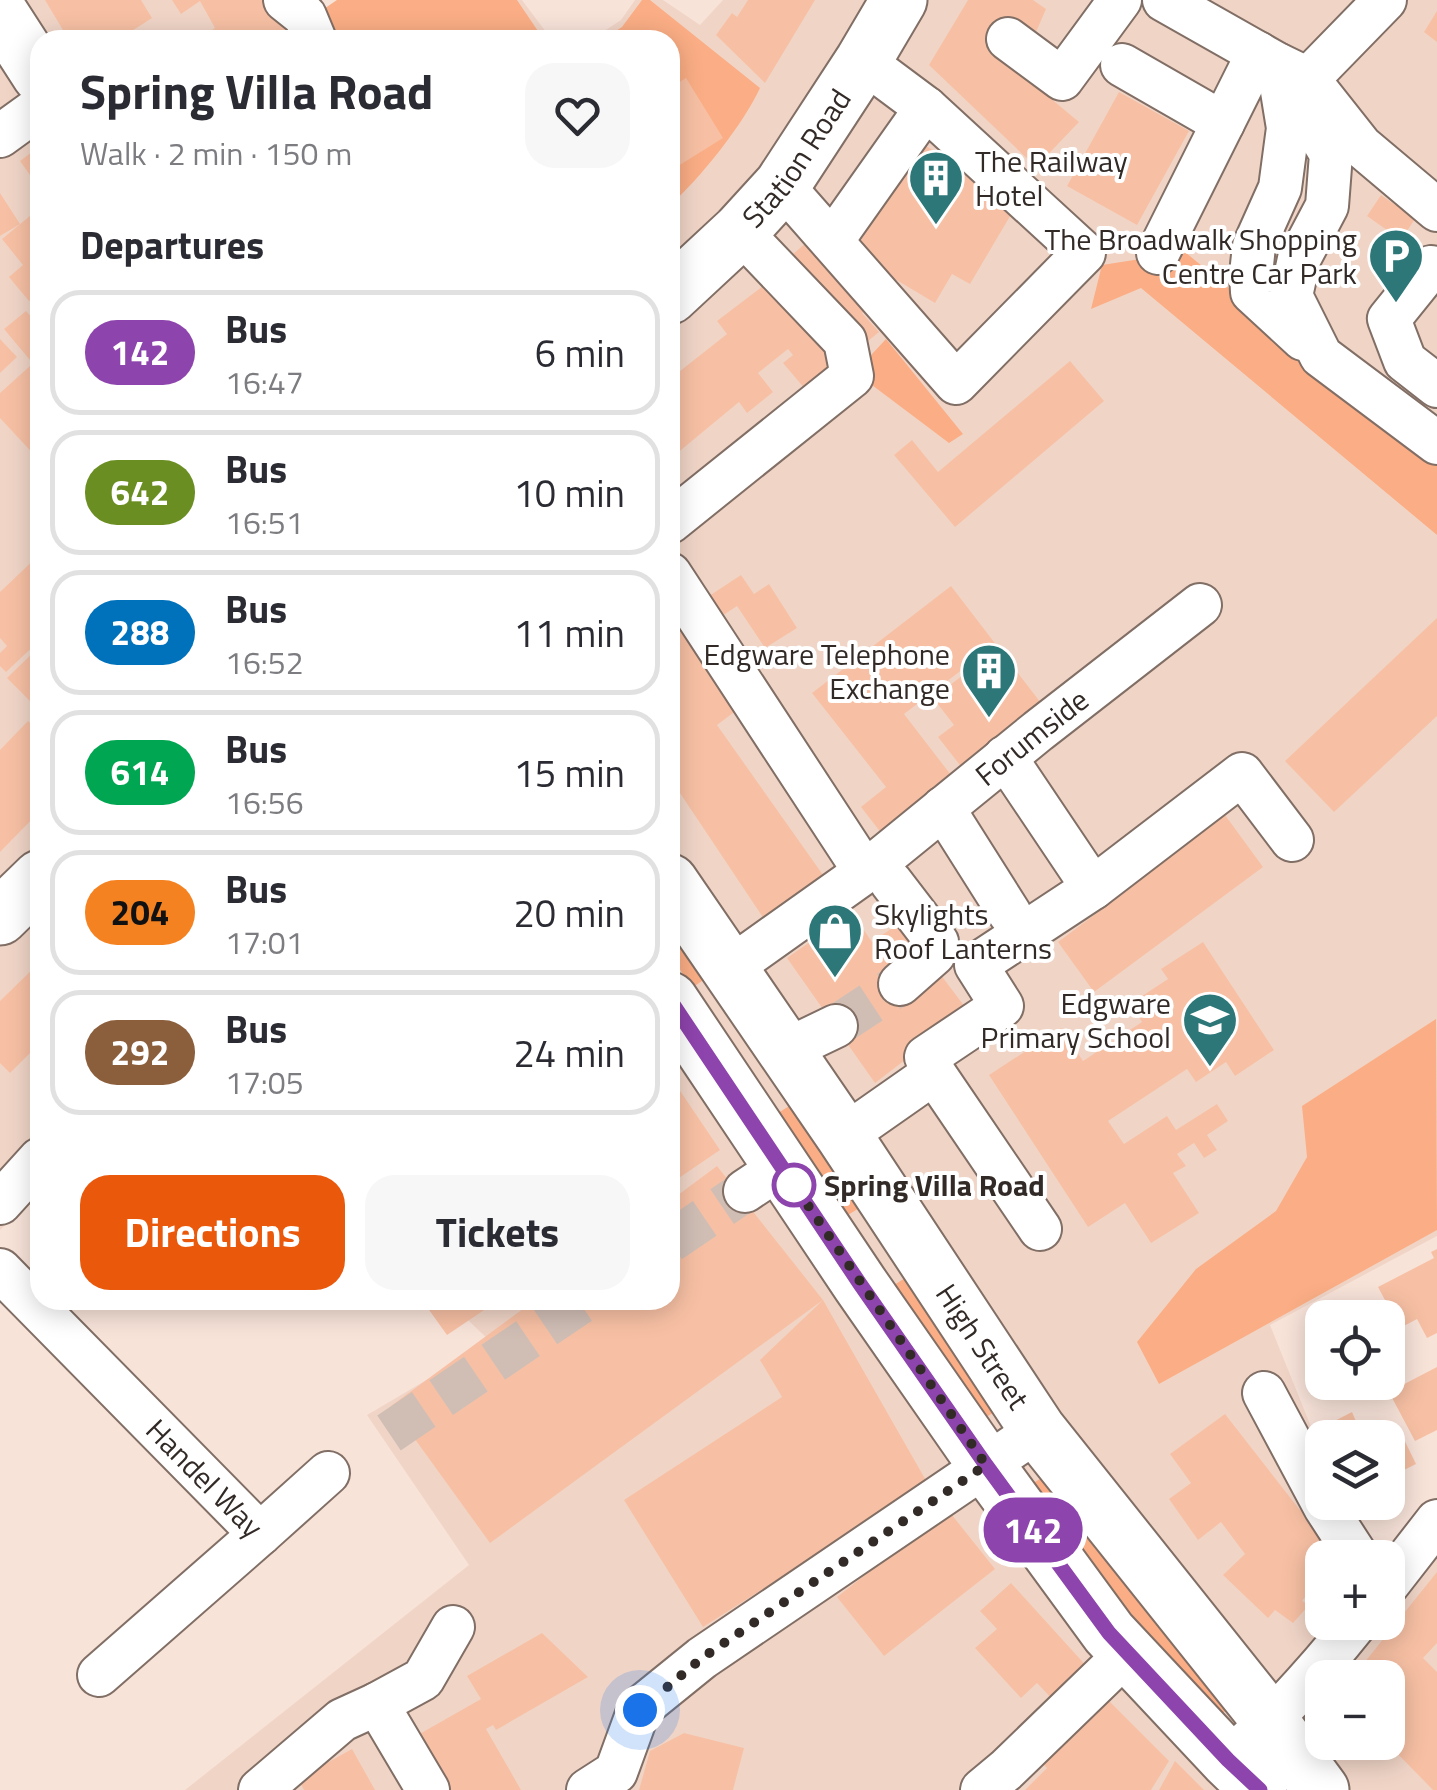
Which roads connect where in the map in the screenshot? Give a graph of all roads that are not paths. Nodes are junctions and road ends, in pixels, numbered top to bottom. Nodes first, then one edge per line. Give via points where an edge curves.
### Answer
1 (285, 0) edge
2 (898, 0) edge
3 (1120, 0) edge
4 (1164, 0) edge
5 (1386, 0) edge
6 (0, 13) edge
7 (311, 30) edge
8 (1008, 39) dead end
9 (30, 60) edge
10 (863, 62) junction
11 (1122, 65) dead end
12 (1281, 65) junction
13 (926, 108) junction
14 (30, 114) edge
15 (1223, 123) junction
16 (0, 136) edge
17 (782, 185) junction
18 (1437, 210) edge
19 (740, 230) junction
20 (832, 240) junction
21 (1158, 253) dead end
22 (1431, 267) dead end
23 (680, 287) edge
24 (1321, 356) junction
25 (1437, 386) edge
26 (1437, 443) edge
27 (680, 514) edge
28 (680, 589) edge
29 (1200, 605) dead end
30 (1005, 757) junction
31 (943, 808) junction
32 (1292, 840) dead end
33 (878, 877) junction
34 (30, 888) edge
35 (1093, 888) junction
36 (680, 896) edge
37 (1010, 914) dead end
38 (0, 917) edge
39 (730, 968) junction
40 (900, 984) tunnel mouth
41 (680, 1019) edge
42 (836, 1026) tunnel mouth
43 (786, 1050) junction
44 (934, 1073) junction
45 (844, 1136) junction
46 (30, 1173) edge
47 (0, 1203) edge
48 (1040, 1229) dead end
49 (0, 1270) edge
50 (30, 1300) edge
51 (39, 1310) edge
52 (1264, 1393) dead end
53 (1038, 1430) junction
54 (986, 1465) junction
55 (328, 1474) dead end
56 (1435, 1530) edge
57 (260, 1534) junction
58 (1346, 1540) edge
59 (1405, 1564) edge
60 (454, 1628) dead end
61 (1343, 1640) edge
62 (1126, 1654) junction
63 (99, 1674) dead end
64 (377, 1704) junction
65 (1270, 1722) junction
66 (1244, 1775) edge
67 (260, 1790) edge
68 (428, 1790) edge
69 (588, 1790) edge
70 (982, 1790) edge
71 (1322, 1790) edge

1 - 7 street
2 - 10 main road, Station Road
3 - 8 street via 1062,80
4 - 12 street
5 - 12 street
6 - 9 main road
10 - 13 street
10 - 17 main road, Station Road
11 - 15 street
12 - 15 street
12 - 18 street
12 - 24 street via 1331,154 1327,206 1299,258 1291,296
12 - 24 street via 1269,168 1236,230 1234,262 1252,292
13 - 20 street
13 - 20 street via 1084,253 956,383
14 - 16 street
15 - 21 street
17 - 19 main road, Station Road
17 - 20 street
19 - 23 main road, Station Road
19 - 27 street via 845,341 852,376
22 - 25 street via 1389,319 1404,362
24 - 26 street
28 - 33 street
29 - 30 street, Forumside
30 - 31 street, Forumside
30 - 35 street
31 - 33 street, Forumside
31 - 37 street
32 - 35 street via 1242,774
33 - 39 street, Forumside
33 - 40 street via 937,942 934,954
34 - 38 main road
35 - 44 street via 976,965 1002,1006 926,1057
36 - 39 main road, High Street
39 - 43 main road, High Street
41 - 54 main road via 763,1179
42 - 43 street
43 - 45 main road, High Street
44 - 45 street
44 - 48 street
45 - 53 main road, High Street
46 - 47 street
49 - 50 street, Handel Way
51 - 57 street, Handel Way
52 - 58 street
53 - 54 street
53 - 65 main road, High Street
54 - 62 main road
54 - 69 street via 702,1658 640,1710 616,1772
55 - 57 street
56 - 59 street
57 - 63 street, Handel Way
60 - 64 street via 422,1679
61 - 65 street
62 - 66 main road
62 - 70 street
64 - 67 street via 342,1720
64 - 68 street
65 - 66 street
65 - 71 main road, High Street

